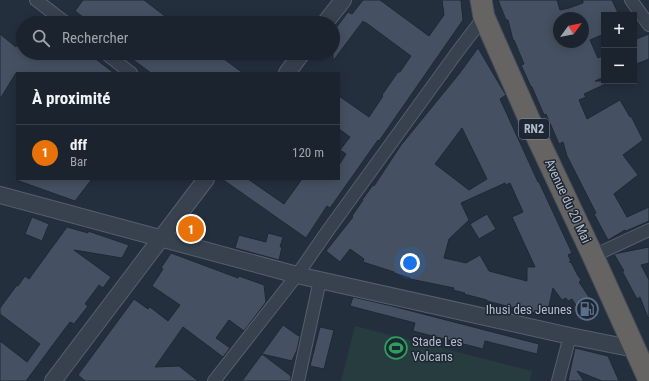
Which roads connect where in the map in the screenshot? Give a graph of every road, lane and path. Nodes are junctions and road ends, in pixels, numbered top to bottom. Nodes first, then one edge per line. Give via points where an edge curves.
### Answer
1 (36, 0) edge
2 (343, 0) edge
3 (631, 0) edge
4 (483, 9) edge
5 (57, 16) edge
6 (331, 16) edge
7 (649, 25) edge
8 (114, 60) edge
9 (297, 60) edge
10 (130, 72) edge
11 (288, 72) edge
12 (205, 180) edge
13 (0, 195) edge
14 (649, 230) edge
15 (161, 238) junction
16 (593, 256) junction
17 (297, 275) junction
18 (320, 280) junction
19 (570, 336) junction
20 (635, 348) junction
21 (649, 380) edge
22 (53, 381) edge
23 (214, 381) edge
24 (298, 381) edge
25 (558, 381) edge

1 - 5 street
2 - 6 street
3 - 7 street
4 - 16 highway, Avenue du 20 Mai / RN2 via 537,137
4 - 17 street via 458,50
8 - 10 street
9 - 11 street
12 - 15 street
13 - 15 street
14 - 16 street
15 - 17 street
15 - 22 street
16 - 20 highway, Avenue du 20 Mai / RN2
17 - 18 street
17 - 23 street
18 - 19 street
18 - 24 street
19 - 20 street
19 - 25 street
20 - 21 highway, Avenue du 20 Mai / RN2

